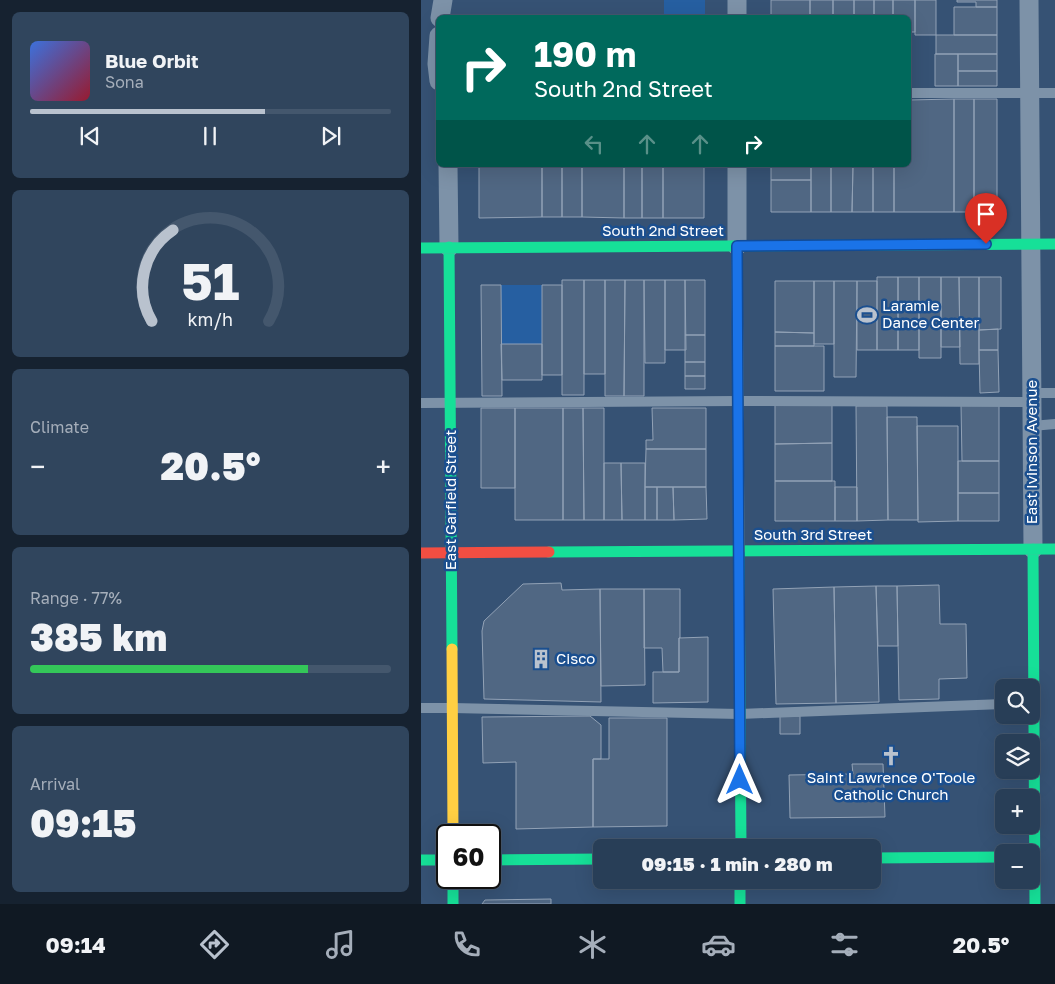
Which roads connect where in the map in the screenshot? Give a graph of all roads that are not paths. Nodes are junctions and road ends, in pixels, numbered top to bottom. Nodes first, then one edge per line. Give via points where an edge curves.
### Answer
1 (443, 0) edge
2 (737, 0) edge
3 (1029, 0) edge
4 (440, 15) edge
5 (737, 15) edge
6 (436, 67) edge
7 (432, 80) edge
8 (911, 93) edge
9 (1030, 93) junction
10 (1055, 93) edge
11 (448, 167) edge
12 (737, 167) edge
13 (1031, 244) junction
14 (1055, 244) edge
15 (737, 246) junction
16 (449, 247) junction
17 (421, 248) edge
18 (1055, 394) edge
19 (1032, 398) junction
20 (737, 401) junction
21 (450, 402) junction
22 (421, 403) edge
23 (1055, 424) edge
24 (1032, 426) junction
25 (1033, 549) junction
26 (1055, 549) edge
27 (739, 551) junction
28 (451, 552) junction
29 (421, 553) edge
30 (1032, 679) edge
31 (995, 704) edge
32 (421, 708) edge
33 (452, 708) junction
34 (740, 714) junction
35 (1032, 724) edge
36 (453, 824) edge
37 (741, 839) edge
38 (1033, 844) edge
39 (995, 857) edge
40 (1040, 857) edge
41 (1048, 857) dead end
42 (881, 858) edge
43 (593, 859) edge
44 (421, 860) edge
45 (436, 860) edge
46 (501, 860) edge
47 (453, 889) edge
48 (741, 889) edge
49 (1034, 889) edge
50 (453, 904) edge
51 (741, 904) edge
52 (1035, 904) edge

1 - 4 street
2 - 5 street
3 - 9 street, East Ivinson Avenue
6 - 7 street
8 - 9 lane
9 - 10 lane
9 - 13 street, East Ivinson Avenue
11 - 16 street, East Garfield Street
12 - 15 street
13 - 14 street, South 2nd Street
13 - 15 street, South 2nd Street
13 - 19 street, East Ivinson Avenue
15 - 16 street, South 2nd Street
15 - 20 street
16 - 17 street, South 2nd Street
16 - 21 street, East Garfield Street
18 - 19 lane
19 - 20 lane
19 - 24 street, East Ivinson Avenue
20 - 21 lane
20 - 27 street
21 - 22 lane
21 - 28 street, East Garfield Street
23 - 24 lane
24 - 25 street, East Ivinson Avenue
25 - 26 street, South 3rd Street
25 - 27 street, South 3rd Street
25 - 30 street, East Ivinson Avenue
27 - 28 street, South 3rd Street
27 - 34 street
28 - 29 street, South 3rd Street
28 - 33 street, East Garfield Street
31 - 34 lane
32 - 33 lane
33 - 34 lane
33 - 36 street, East Garfield Street
34 - 37 street
35 - 38 street, East Ivinson Avenue
39 - 42 street
40 - 41 street
43 - 46 street
44 - 45 street
47 - 50 street
48 - 51 street
49 - 52 street, East Ivinson Avenue

